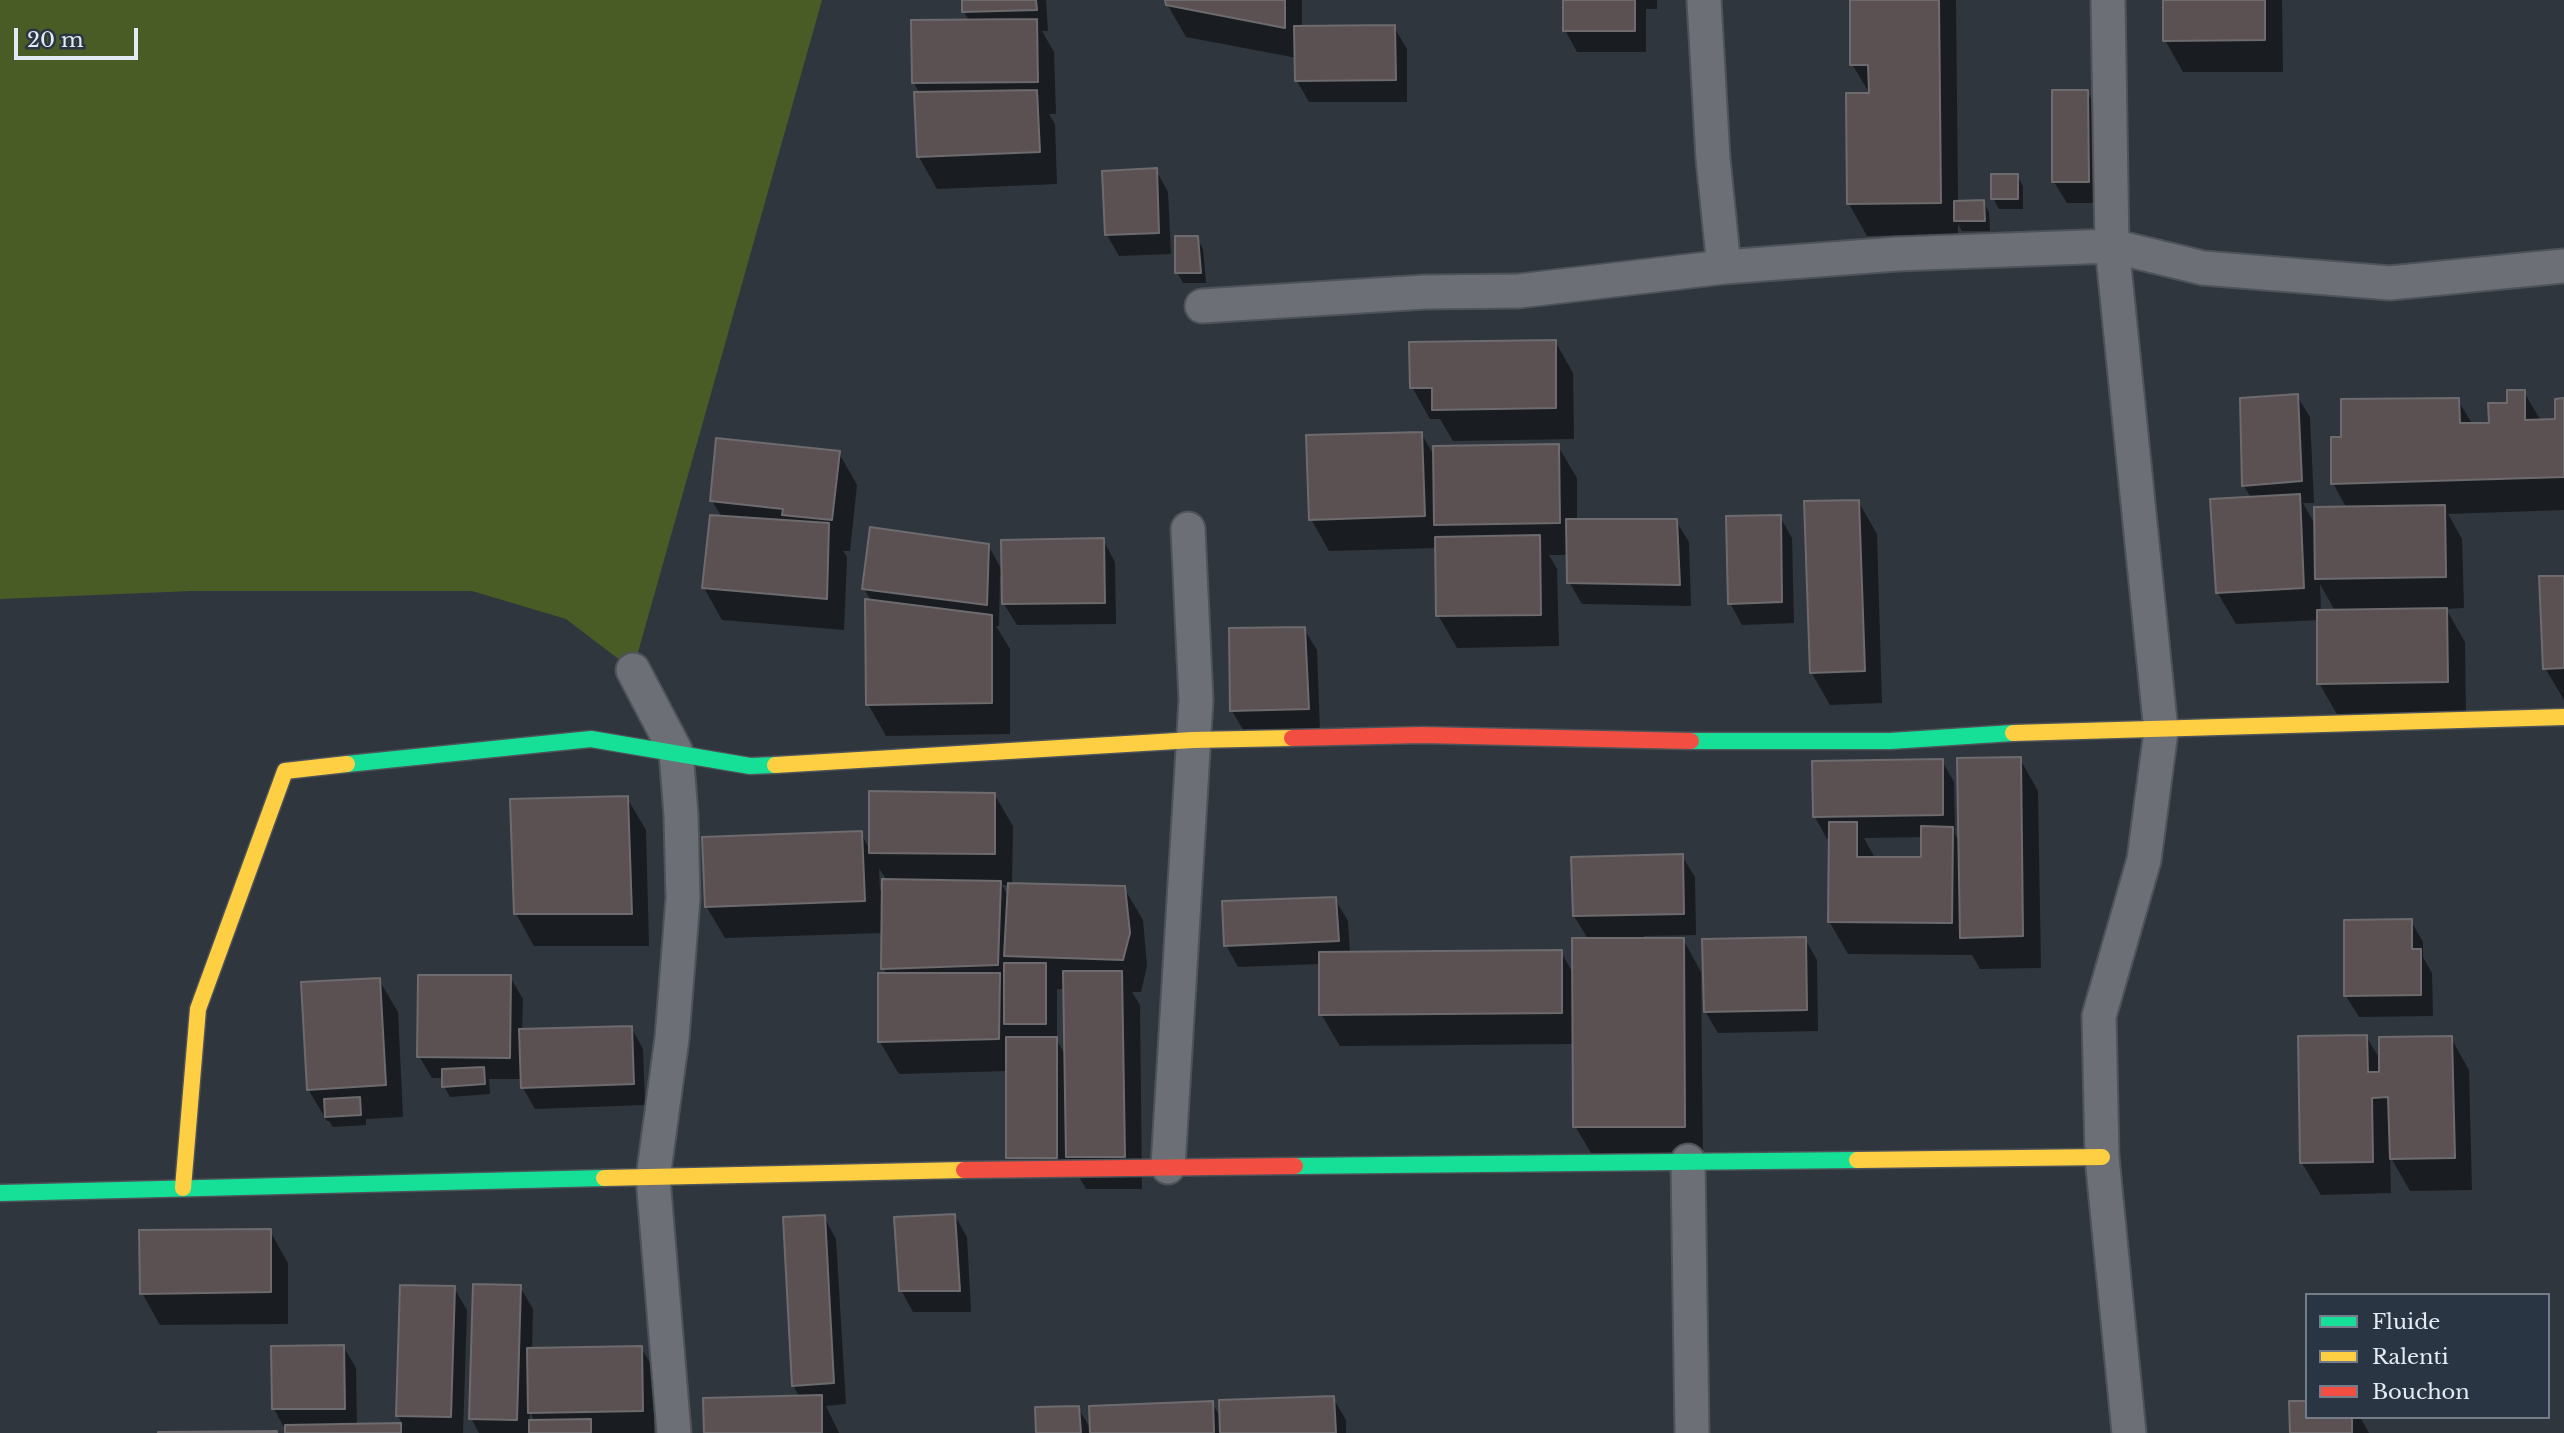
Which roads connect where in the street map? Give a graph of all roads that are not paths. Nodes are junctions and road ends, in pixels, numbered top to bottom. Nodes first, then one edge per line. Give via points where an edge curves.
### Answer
1 (1704, 0) edge
2 (2108, 0) edge
3 (2112, 246) junction
4 (2564, 266) edge
5 (1724, 267) junction
6 (1202, 306) dead end
7 (1188, 529) dead end
8 (633, 670) dead end
9 (2564, 717) edge
10 (2161, 731) junction
11 (1193, 740) junction
12 (677, 752) junction
13 (2102, 1157) junction
14 (1688, 1161) junction
15 (1168, 1167) junction
16 (653, 1178) junction
17 (183, 1188) junction
18 (0, 1193) edge
19 (674, 1433) edge
20 (1692, 1433) edge
21 (2129, 1433) edge

1 - 5 street
2 - 3 street
3 - 4 street via 2203,268 2390,283
3 - 5 street via 1896,254
3 - 10 street
5 - 6 street via 1519,291
7 - 11 street via 1196,700
8 - 12 street
9 - 10 street
10 - 11 street via 1878,741 1422,735
10 - 13 street via 2144,860 2099,1016
11 - 12 street via 750,766
11 - 15 street
12 - 16 street via 683,898 672,1038
12 - 17 street via 591,739 285,771 198,1009
13 - 14 street
13 - 21 street
14 - 15 street
14 - 20 street
15 - 16 street
16 - 17 street
16 - 19 street
17 - 18 street

